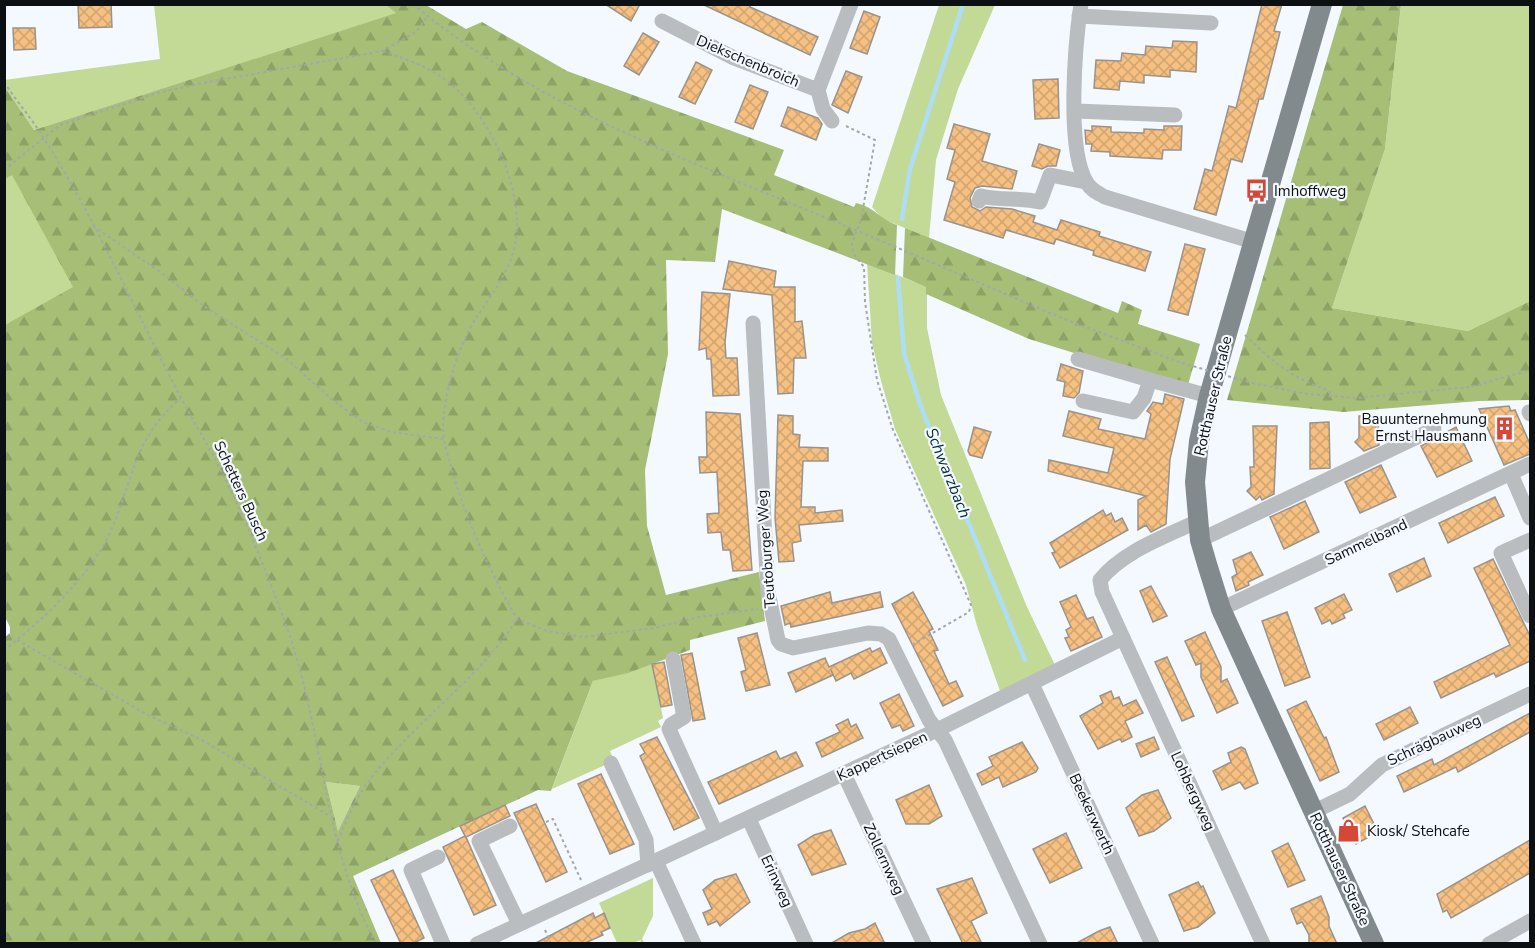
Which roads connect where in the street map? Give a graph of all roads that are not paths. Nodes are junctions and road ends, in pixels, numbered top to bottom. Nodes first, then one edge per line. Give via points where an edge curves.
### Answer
1 (850, 4) edge
2 (1322, 4) edge
3 (1080, 10) edge
4 (662, 21) dead end
5 (1211, 23) dead end
6 (818, 90) junction
7 (1076, 111) junction
8 (1175, 115) dead end
9 (832, 121) road end
10 (1086, 182) junction
11 (980, 201) dead end
12 (1254, 242) junction
13 (753, 323) dead end
14 (1078, 359) dead end
15 (1150, 380) junction
16 (1209, 396) junction
17 (1083, 401) dead end
18 (1434, 429) dead end
19 (1530, 464) edge
20 (1511, 474) junction
21 (1530, 518) edge
22 (1199, 531) junction
23 (1530, 540) edge
24 (1221, 609) junction
25 (1530, 616) edge
26 (1123, 638) junction
27 (673, 659) dead end
28 (1032, 684) junction
29 (1530, 694) edge
30 (937, 730) junction
31 (611, 764) dead end
32 (844, 774) junction
33 (1313, 812) junction
34 (749, 819) junction
35 (510, 826) dead end
36 (716, 833) junction
37 (438, 857) dead end
38 (652, 863) junction
39 (1530, 921) edge
40 (519, 924) junction
41 (444, 944) edge
42 (477, 944) edge
43 (694, 944) edge
44 (806, 944) edge
45 (924, 944) edge
46 (1040, 944) edge
47 (1152, 944) edge
48 (1263, 944) edge
49 (1374, 944) edge
50 (1489, 944) edge

1 - 6 street, Diekschenbroich
2 - 12 main road, Rotthauser Straße
3 - 5 street
3 - 7 street
4 - 6 street, Diekschenbroich via 734,58
6 - 9 street via 823,110
7 - 8 street
7 - 10 street via 1078,162
10 - 11 street via 1050,175 1040,202 981,196
10 - 12 street via 1105,197
12 - 16 main road, Rotthauser Straße
13 - 30 street, Teutoburger Weg via 770,607 776,635 785,646 793,648 868,633 889,639 928,720
14 - 15 street
15 - 16 street
15 - 17 street via 1144,398 1133,412
16 - 22 main road, Rotthauser Straße via 1195,482
18 - 22 street
19 - 20 street, Sammelband
20 - 21 street
20 - 24 street, Sammelband
22 - 24 main road, Rotthauser Straße
22 - 26 street via 1122,559 1100,580
23 - 25 street via 1501,553
24 - 33 main road, Rotthauser Straße
26 - 28 street, Kappertsiepen
26 - 48 street, Lohbergweg
27 - 36 street via 684,717 669,729
28 - 30 street, Kappertsiepen
28 - 47 street, Beekerwerth
29 - 33 street, Schrägbauweg via 1382,765 1350,794
30 - 32 street, Kappertsiepen
30 - 46 street, Teutoburger Weg
31 - 38 street via 646,840
32 - 34 street, Kappertsiepen
32 - 45 street, Zollernweg
33 - 49 main road, Rotthauser Straße
34 - 36 street, Kappertsiepen
34 - 44 street, Erinweg
35 - 40 street via 479,841
36 - 38 street, Kappertsiepen
37 - 41 street via 411,870
38 - 40 street, Kappertsiepen
38 - 43 street
39 - 50 street
40 - 42 street, Kappertsiepen

